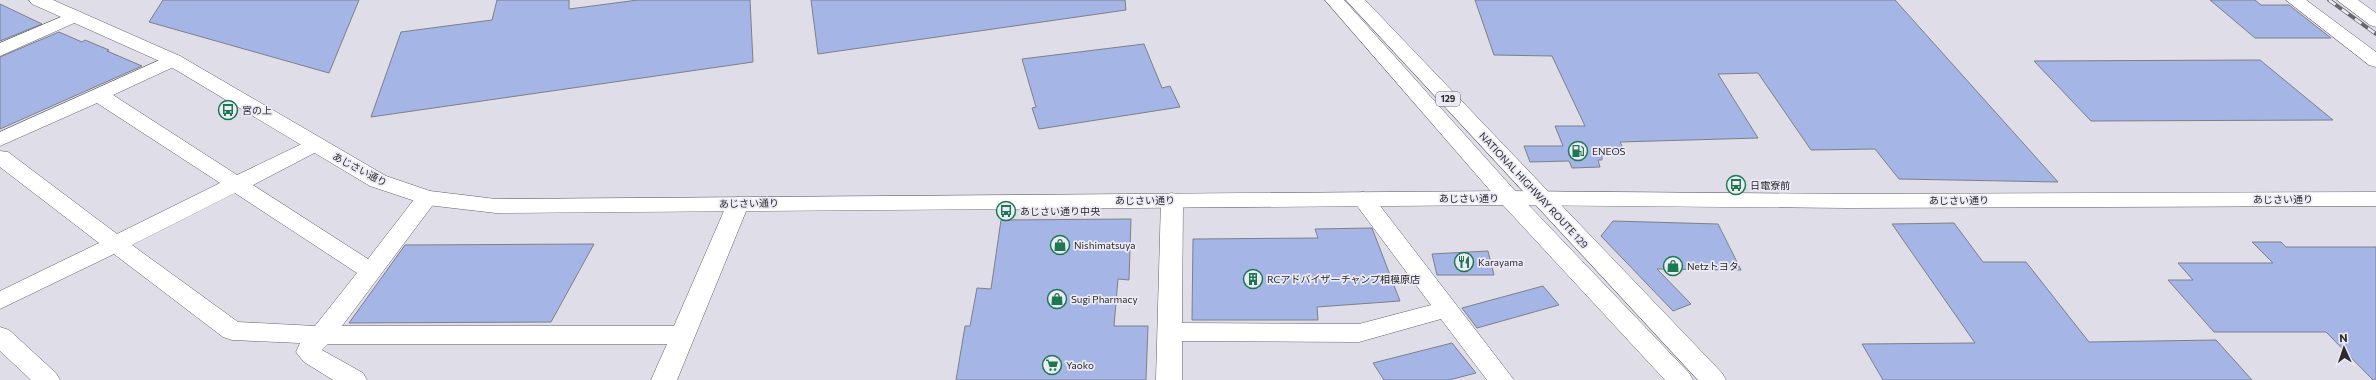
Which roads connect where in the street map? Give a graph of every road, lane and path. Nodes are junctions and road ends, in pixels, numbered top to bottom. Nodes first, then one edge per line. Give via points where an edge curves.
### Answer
1 (38, 0) edge
2 (1334, 0) edge
3 (1355, 0) edge
4 (2295, 0) edge
5 (2346, 0) edge
6 (75, 16) junction
7 (2376, 21) edge
8 (0, 50) edge
9 (173, 60) junction
10 (2376, 61) edge
11 (99, 95) junction
12 (0, 140) edge
13 (314, 145) junction
14 (0, 157) edge
15 (235, 183) junction
16 (427, 198) junction
17 (1509, 198) junction
18 (1542, 198) junction
19 (1364, 199) junction
20 (2376, 199) edge
21 (1172, 200) junction
22 (738, 204) junction
23 (113, 244) junction
24 (372, 272) junction
25 (0, 301) edge
26 (1448, 309) junction
27 (1169, 332) junction
28 (683, 334) junction
29 (322, 335) junction
30 (0, 336) edge
31 (47, 380) edge
32 (354, 380) edge
33 (664, 380) edge
34 (1169, 380) edge
35 (1501, 380) edge
36 (1680, 380) edge
37 (1713, 380) edge

1 - 6 main road, あじさい通り
2 - 17 main road, 129
3 - 18 main road, NATIONAL HIGHWAY ROUTE 129 / 129
4 - 10 main road
5 - 7 main road
6 - 8 main road
6 - 9 main road, あじさい通り
9 - 11 main road
9 - 13 main road, あじさい通り
11 - 12 main road
11 - 15 main road
13 - 15 main road
13 - 16 main road, あじさい通り via 378,181
14 - 23 main road
15 - 23 main road
15 - 24 main road
16 - 22 main road, あじさい通り via 496,206
16 - 24 main road
17 - 18 main road, あじさい通り
17 - 19 main road, あじさい通り
17 - 36 main road, 129
18 - 20 main road, あじさい通り
18 - 37 main road, NATIONAL HIGHWAY ROUTE 129 / 129
19 - 21 main road, あじさい通り
19 - 26 main road
21 - 22 main road, あじさい通り
21 - 27 main road
22 - 28 main road
23 - 25 main road
23 - 29 main road via 232,331
24 - 29 main road
26 - 27 main road via 1359,333
26 - 35 main road
27 - 34 main road
28 - 29 main road
28 - 33 main road
29 - 32 main road via 310,347 309,352
30 - 31 main road

